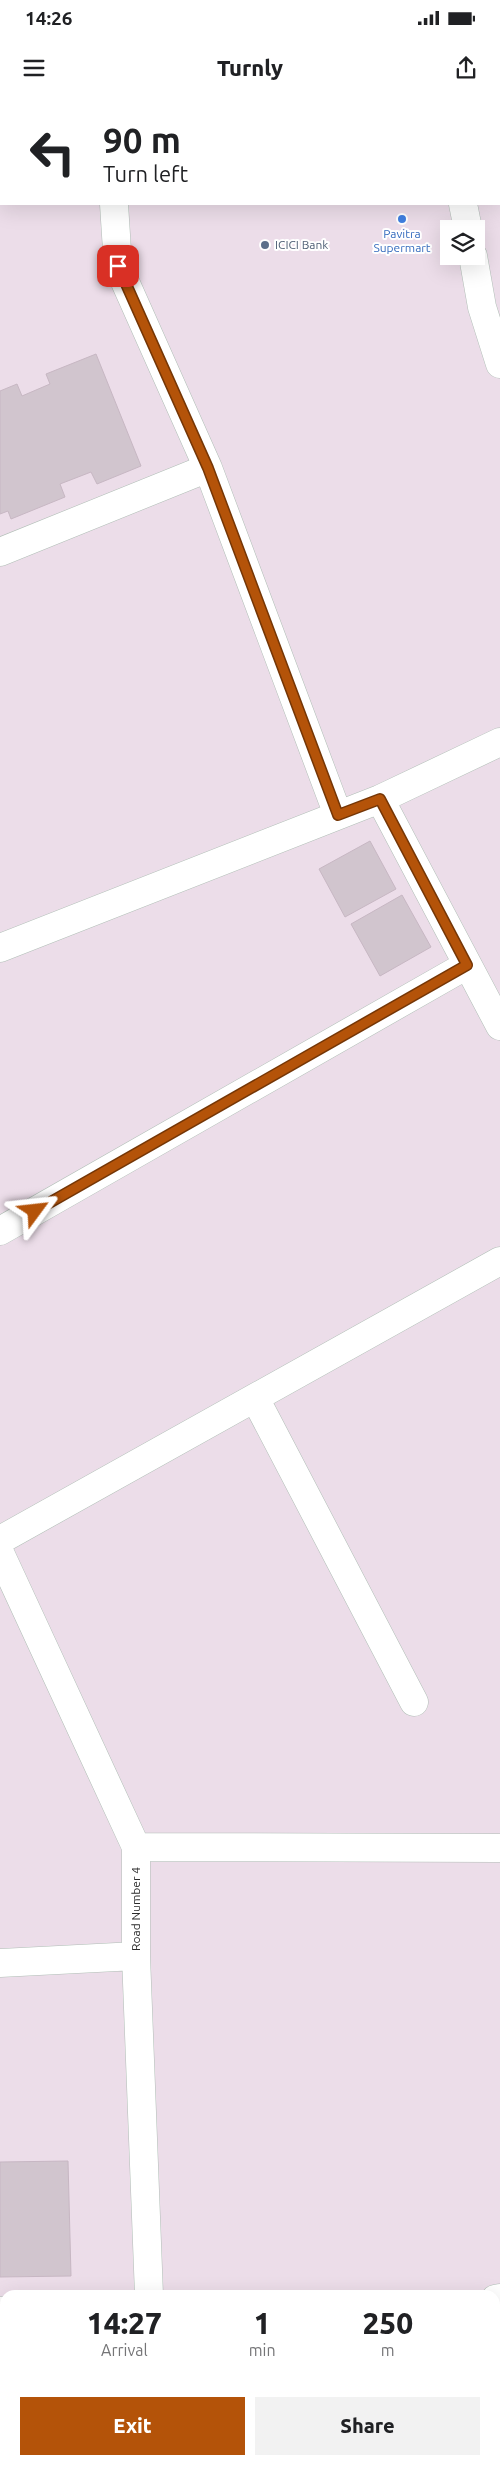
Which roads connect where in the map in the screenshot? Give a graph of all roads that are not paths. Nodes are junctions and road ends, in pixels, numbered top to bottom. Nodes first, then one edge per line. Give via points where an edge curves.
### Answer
1 (114, 205) edge
2 (464, 205) edge
3 (467, 220) edge
4 (475, 265) edge
5 (499, 360) edge
6 (208, 468) junction
7 (0, 552) edge
8 (500, 742) edge
9 (380, 799) junction
10 (338, 815) junction
11 (0, 948) edge
12 (467, 965) junction
13 (500, 1026) edge
14 (0, 1231) edge
15 (500, 1262) edge
16 (255, 1398) junction
17 (0, 1540) edge
18 (0, 1553) edge
19 (414, 1702) dead end
20 (136, 1847) junction
21 (500, 1848) edge
22 (136, 1956) junction
23 (0, 1963) edge
24 (149, 2290) edge

1 - 6 street via 118,266
2 - 3 street
4 - 5 street via 482,307
6 - 7 street
6 - 10 street
8 - 9 street
9 - 10 street
9 - 12 street
10 - 11 street
12 - 13 street
12 - 14 street
15 - 16 street
16 - 17 street
16 - 19 street
18 - 20 street, Road Number 4
20 - 21 street
20 - 22 street, Road Number 4
22 - 23 street
22 - 24 street, Road Number 4

